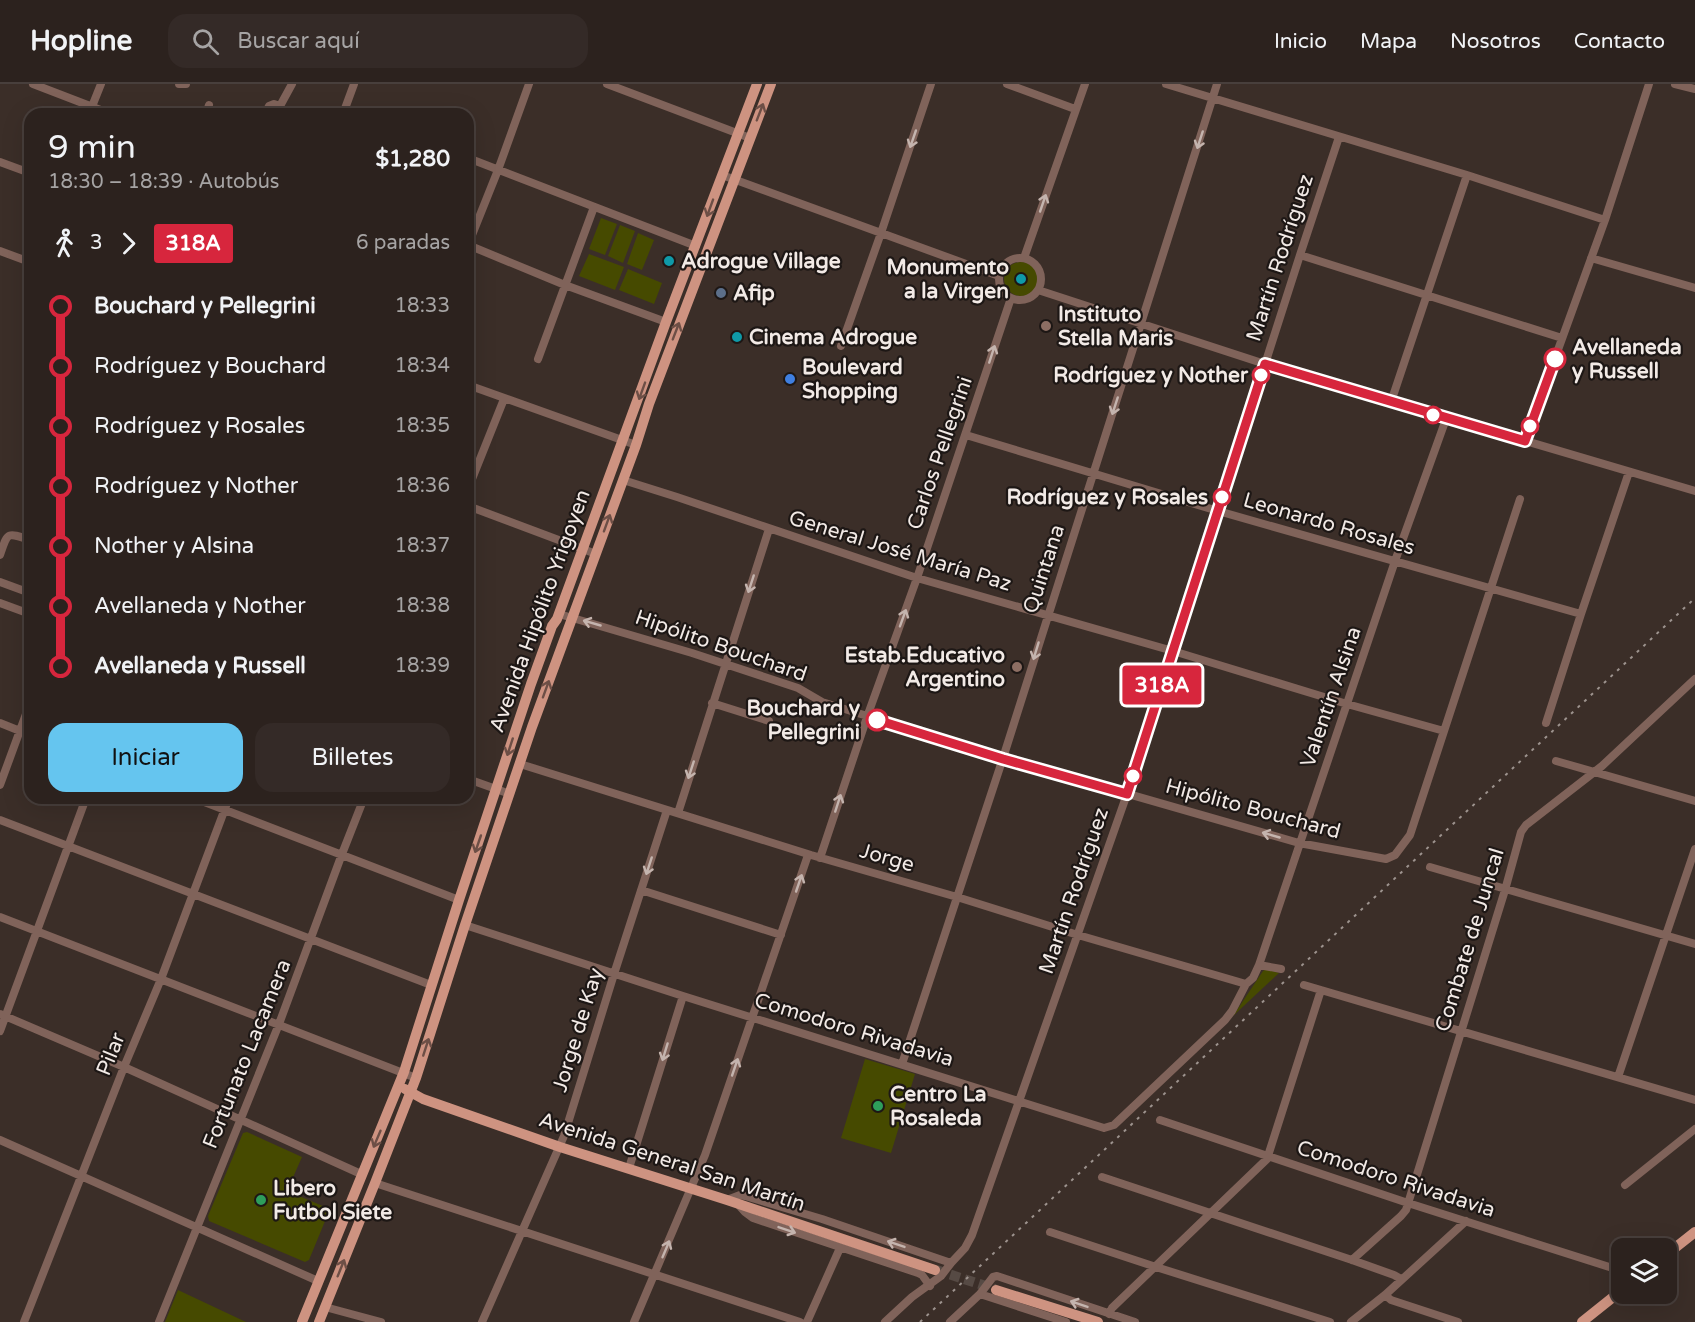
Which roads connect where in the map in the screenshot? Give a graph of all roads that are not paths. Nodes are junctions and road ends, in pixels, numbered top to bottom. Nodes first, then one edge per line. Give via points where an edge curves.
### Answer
1 (33, 84) edge
2 (101, 84) edge
3 (179, 84) edge
4 (186, 84) edge
5 (292, 84) edge
6 (354, 84) edge
7 (529, 84) edge
8 (608, 84) edge
9 (758, 84) edge
10 (771, 84) edge
11 (931, 84) edge
12 (1007, 84) edge
13 (1085, 84) edge
14 (1166, 84) edge
15 (1217, 84) edge
16 (1649, 84) edge
17 (1675, 84) edge
18 (1685, 85) edge
19 (1695, 90) edge
20 (1213, 99) junction
21 (86, 108) edge
22 (91, 108) edge
23 (283, 108) edge
24 (345, 108) edge
25 (1075, 109) junction
26 (738, 134) junction
27 (1339, 137) junction
28 (750, 138) junction
29 (474, 160) edge
30 (0, 162) edge
31 (498, 170) junction
32 (24, 171) edge
33 (722, 175) junction
34 (1467, 175) junction
35 (734, 179) junction
36 (594, 207) junction
37 (1605, 220) junction
38 (474, 230) edge
39 (881, 232) junction
40 (696, 246) junction
41 (474, 247) edge
42 (0, 251) edge
43 (1300, 255) junction
44 (1024, 258) junction
45 (1591, 258) junction
46 (24, 259) edge
47 (999, 276) junction
48 (566, 285) junction
49 (1695, 288) edge
50 (1038, 290) junction
51 (1427, 295) junction
52 (1011, 298) junction
53 (666, 322) junction
54 (1141, 324) junction
55 (1562, 338) junction
56 (841, 346) dead end
57 (538, 359) dead end
58 (1265, 364) junction
59 (474, 387) edge
60 (504, 399) junction
61 (1391, 402) junction
62 (1446, 418) junction
63 (966, 435) junction
64 (624, 441) junction
65 (1525, 441) junction
66 (636, 446) junction
67 (1629, 472) junction
68 (474, 474) edge
69 (1093, 475) junction
70 (623, 480) junction
71 (1695, 491) edge
72 (1520, 499) dead end
73 (474, 508) edge
74 (1218, 511) junction
75 (769, 529) junction
76 (24, 538) edge
77 (583, 548) junction
78 (596, 554) junction
79 (0, 555) edge
80 (1395, 561) junction
81 (917, 578) junction
82 (0, 582) edge
83 (1490, 589) junction
84 (24, 591) edge
85 (0, 603) edge
86 (24, 612) edge
87 (559, 614) junction
88 (1581, 614) junction
89 (1048, 615) junction
90 (572, 617) junction
91 (1173, 651) junction
92 (725, 664) junction
93 (1695, 679) edge
94 (712, 703) junction
95 (1347, 705) junction
96 (867, 717) junction
97 (24, 720) edge
98 (769, 720) dead end
99 (0, 723) edge
100 (1546, 723) dead end
101 (20, 731) junction
102 (1444, 732) junction
103 (24, 733) edge
104 (1003, 759) junction
105 (1556, 761) dead end
106 (520, 764) junction
107 (1594, 772) junction
108 (474, 781) edge
109 (0, 785) edge
110 (497, 789) junction
111 (510, 794) junction
112 (1127, 794) junction
113 (1695, 801) edge
114 (84, 804) edge
115 (210, 804) edge
116 (226, 804) edge
117 (362, 804) edge
118 (224, 809) junction
119 (667, 810) junction
120 (678, 813) junction
121 (0, 820) edge
122 (1299, 843) junction
123 (68, 846) junction
124 (1695, 849) edge
125 (342, 854) junction
126 (808, 855) junction
127 (820, 858) junction
128 (1430, 867) dead end
129 (641, 890) junction
130 (1505, 890) junction
131 (193, 894) junction
132 (957, 897) junction
133 (459, 900) junction
134 (0, 917) edge
135 (465, 925) junction
136 (37, 932) junction
137 (781, 935) junction
138 (1078, 935) junction
139 (1666, 936) junction
140 (312, 939) junction
141 (1695, 944) edge
142 (1259, 965) junction
143 (1281, 969) dead end
144 (614, 974) junction
145 (161, 979) junction
146 (1246, 984) junction
147 (431, 985) junction
148 (1304, 985) dead end
149 (1321, 990) junction
150 (683, 996) junction
151 (3, 1015) edge
152 (752, 1017) junction
153 (279, 1024) junction
154 (1461, 1031) junction
155 (0, 1032) edge
156 (902, 1064) junction
157 (124, 1067) junction
158 (404, 1072) junction
159 (1618, 1077) junction
160 (416, 1078) junction
161 (399, 1085) junction
162 (411, 1093) junction
163 (1695, 1100) edge
164 (1019, 1101) junction
165 (241, 1120) junction
166 (1160, 1120) dead end
167 (1695, 1129) edge
168 (0, 1140) edge
169 (560, 1147) junction
170 (1268, 1156) junction
171 (629, 1168) junction
172 (361, 1174) junction
173 (82, 1175) junction
174 (1102, 1177) dead end
175 (375, 1183) junction
176 (1625, 1185) dead end
177 (692, 1189) junction
178 (732, 1201) junction
179 (1408, 1203) junction
180 (1212, 1215) junction
181 (1466, 1221) junction
182 (198, 1228) junction
183 (522, 1231) junction
184 (1050, 1232) dead end
185 (1695, 1232) edge
186 (1677, 1246) edge
187 (840, 1248) junction
188 (1352, 1260) junction
189 (951, 1263) junction
190 (1156, 1267) junction
191 (1611, 1267) edge
192 (941, 1271) junction
193 (655, 1274) junction
194 (1401, 1279) junction
195 (318, 1281) junction
196 (930, 1286) junction
197 (992, 1287) junction
198 (980, 1294) junction
199 (1385, 1295) junction
200 (1611, 1299) edge
201 (325, 1307) junction
202 (1109, 1314) junction
203 (24, 1322) edge
204 (159, 1322) edge
205 (302, 1322) edge
206 (318, 1322) edge
207 (381, 1322) edge
208 (482, 1322) edge
209 (634, 1322) edge
210 (800, 1322) edge
211 (807, 1322) edge
212 (885, 1322) edge
213 (950, 1322) edge
214 (1066, 1322) edge
215 (1098, 1322) edge
216 (1135, 1322) edge
217 (1330, 1322) edge
218 (1351, 1322) edge
219 (1458, 1322) edge
220 (1582, 1322) edge

1 - 21 street
2 - 22 street
3 - 4 street
5 - 23 street
6 - 24 street
7 - 31 street
8 - 26 street
9 - 26 main road, Avenida Hipólito Yrigoyen
28 -> 10 main road, Avenida Hipólito Yrigoyen
11 -> 39 street
12 - 25 street
13 - 25 street
14 - 20 street
15 - 20 street, Quintana
16 - 37 street
17 - 18 street
18 - 19 street
20 - 27 street
20 -> 54 street, Quintana
44 -> 25 street
26 - 28 street
26 - 33 main road, Avenida Hipólito Yrigoyen
27 - 34 street
27 - 43 street, Martín Rodríguez
28 - 35 main road, Avenida Hipólito Yrigoyen
29 - 31 street
30 - 32 street
31 - 36 street
31 - 38 street
33 - 35 street
33 -> 40 main road, Avenida Hipólito Yrigoyen
34 - 37 street
34 - 51 street
35 - 39 street
66 -> 35 main road, Avenida Hipólito Yrigoyen
36 - 40 street
36 - 48 street
37 - 45 street
39 - 47 street
39 - 56 street
40 - 53 main road, Avenida Hipólito Yrigoyen
41 - 48 street
42 - 46 street
43 - 51 street
43 - 58 street, Martín Rodríguez
44 - 47 street via 1011,260
44 - 50 street via 1038,268
45 - 49 street
45 - 55 street
47 - 52 street via 1001,289
48 - 53 street
48 - 57 street
50 - 52 street via 1023,300
50 - 54 street
51 - 55 street
51 - 61 street
63 -> 52 street, Carlos Pellegrini
53 -> 64 main road, Avenida Hipólito Yrigoyen
54 - 58 street
54 -> 69 street, Quintana
55 - 65 street
58 - 61 street
58 - 74 street, Martín Rodríguez
59 - 60 street
60 - 64 street
60 - 68 street
61 - 62 street
62 - 65 street
62 - 80 street, Valentín Alsina
63 - 69 street, Leonardo Rosales
63 - 81 street, Carlos Pellegrini
64 - 66 street
64 - 77 main road, Avenida Hipólito Yrigoyen
65 - 67 street
66 - 70 main road, Avenida Hipólito Yrigoyen
67 - 71 street
67 - 88 street
69 - 74 street, Leonardo Rosales
69 - 89 street, Quintana
70 - 75 street, General José María Paz
78 -> 70 main road, Avenida Hipólito Yrigoyen
72 - 83 street
73 - 77 street
74 - 80 street, Leonardo Rosales
74 - 91 street, Martín Rodríguez
75 - 81 street, General José María Paz
75 -> 92 street
76 - 79 street via 9,535
77 - 78 street
77 - 87 main road, Avenida Hipólito Yrigoyen
78 - 90 main road, Avenida Hipólito Yrigoyen
80 - 83 street, Leonardo Rosales
80 - 95 street, Valentín Alsina
81 - 89 street, General José María Paz
96 -> 81 street, Carlos Pellegrini
82 - 84 street
83 - 88 street, Leonardo Rosales
83 - 102 street
85 - 86 street
87 - 90 street, Hipólito Bouchard
87 -> 110 main road, Avenida Hipólito Yrigoyen via 531,684
88 - 100 street
89 - 91 street, General José María Paz
89 -> 104 street, Quintana
92 -> 90 street, Hipólito Bouchard
106 -> 90 main road, Avenida Hipólito Yrigoyen
91 - 95 street, General José María Paz
91 - 112 street, Martín Rodríguez
92 - 94 street
92 - 96 street, Hipólito Bouchard via 798,688 822,702
93 - 107 street, Combate de Juncal
94 - 98 street
94 -> 120 street
95 - 102 street, General José María Paz
95 - 122 street, Valentín Alsina
96 - 104 street, Hipólito Bouchard
127 -> 96 street, Carlos Pellegrini
97 - 101 street
99 - 101 street
101 - 103 street
101 - 109 street
102 - 122 street, Hipólito Bouchard via 1410,835 1390,858
104 - 112 street, Hipólito Bouchard
104 - 132 street, Quintana
105 - 107 street
106 - 111 main road, Avenida Hipólito Yrigoyen
106 - 119 street, Jorge
107 - 113 street
107 - 130 street, Combate de Juncal via 1523,828
108 - 110 street
110 - 111 street
110 -> 133 main road, Avenida Hipólito Yrigoyen
111 - 135 main road, Avenida Hipólito Yrigoyen
122 -> 112 street, Hipólito Bouchard
112 - 138 street, Martín Rodríguez
114 - 123 street
115 - 118 street
116 - 118 street, Pilar
117 - 125 street, Fortunato Lacamera
118 - 125 street
118 - 131 street, Pilar
119 - 120 street, Jorge
119 -> 129 street, Jorge de Kay
120 - 126 street, Jorge
121 - 123 street
122 - 142 street, Valentín Alsina
123 - 131 street
123 - 136 street
124 - 139 street
125 - 133 street
125 - 140 street, Fortunato Lacamera
126 - 127 street, Jorge
137 -> 126 street
127 - 132 street, Jorge
128 - 130 street
129 - 137 street
129 - 144 street, Jorge de Kay
130 - 139 street
130 - 154 street, Combate de Juncal
131 - 140 street
131 - 145 street, Pilar
132 - 138 street, Jorge
132 - 156 street, Quintana
133 - 147 main road, Avenida Hipólito Yrigoyen
134 - 136 street
135 - 144 street, Comodoro Rivadavia
160 -> 135 main road, Avenida Hipólito Yrigoyen
136 - 145 street
136 - 151 street
137 - 152 street
138 - 146 street, Jorge
138 - 164 street, Martín Rodríguez
139 - 141 street
139 - 159 street
140 - 147 street
140 - 153 street, Fortunato Lacamera
142 - 143 street
142 - 146 street, Valentín Alsina
144 - 150 street, Comodoro Rivadavia
144 - 169 street, Jorge de Kay
145 - 153 street
145 - 157 street, Pilar
146 - 164 street, Comodoro Rivadavia via 1225,1020 1112,1126 1100,1128
147 - 158 main road, Avenida Hipólito Yrigoyen
148 - 149 street
149 - 154 street
149 - 170 street
150 - 152 street, Comodoro Rivadavia
150 -> 171 street
151 - 155 street
151 - 157 street
152 - 156 street, Comodoro Rivadavia
177 -> 152 street
153 - 158 street
153 - 165 street, Fortunato Lacamera
154 - 159 street
154 - 179 street, Combate de Juncal
156 - 164 street, Comodoro Rivadavia
157 - 165 street
157 - 173 street, Pilar
158 - 160 street
158 - 161 main road, Avenida Hipólito Yrigoyen
159 - 163 street
160 - 162 main road, Avenida Hipólito Yrigoyen
161 - 162 main road, Avenida General San Martín
161 -> 172 main road, Avenida Hipólito Yrigoyen
162 - 169 main road, Avenida General San Martín
162 - 175 main road, Avenida Hipólito Yrigoyen
164 - 189 street, Martín Rodríguez via 972,1235
165 - 172 street
165 - 182 street, Fortunato Lacamera
166 - 170 street, Comodoro Rivadavia
167 - 176 street
168 - 173 street
169 - 171 main road, Avenida General San Martín
169 - 183 street, Jorge de Kay
170 - 179 street, Comodoro Rivadavia
170 - 180 street
171 - 177 main road, Avenida General San Martín
172 - 195 main road, Avenida Hipólito Yrigoyen
173 - 182 street
173 - 203 street, Pilar
174 - 180 street
175 - 183 street
201 -> 175 main road, Avenida Hipólito Yrigoyen
177 - 178 main road, Avenida General San Martín
193 -> 177 street
178 -> 187 street via 753,1218
189 -> 178 street via 745,1196
178 - 192 main road, Avenida General San Martín
179 - 181 street, Comodoro Rivadavia
179 - 188 street, Combate de Juncal via 1401,1216
180 - 188 street
180 - 190 street
181 - 191 street, Comodoro Rivadavia
181 - 194 street
182 - 195 street
182 - 204 street, Fortunato Lacamera
183 - 193 street
183 - 208 street, Jorge de Kay
184 - 190 street
185 - 186 main road
187 - 196 street via 918,1273
187 - 211 street
188 - 194 street
189 - 192 street, Martín Rodríguez
190 - 202 street
190 - 217 street
192 - 196 street, Martín Rodríguez
193 - 209 street
193 - 210 street
194 - 199 street
195 - 205 main road, Avenida Hipólito Yrigoyen
196 - 212 street, Martín Rodríguez
197 - 198 street
202 -> 197 street via 997,1276 993,1277
197 - 215 main road
198 - 213 street
198 - 214 street
199 - 218 street
199 - 219 street
200 - 220 main road
201 - 206 main road, Avenida Hipólito Yrigoyen
201 - 207 street
202 - 216 street

